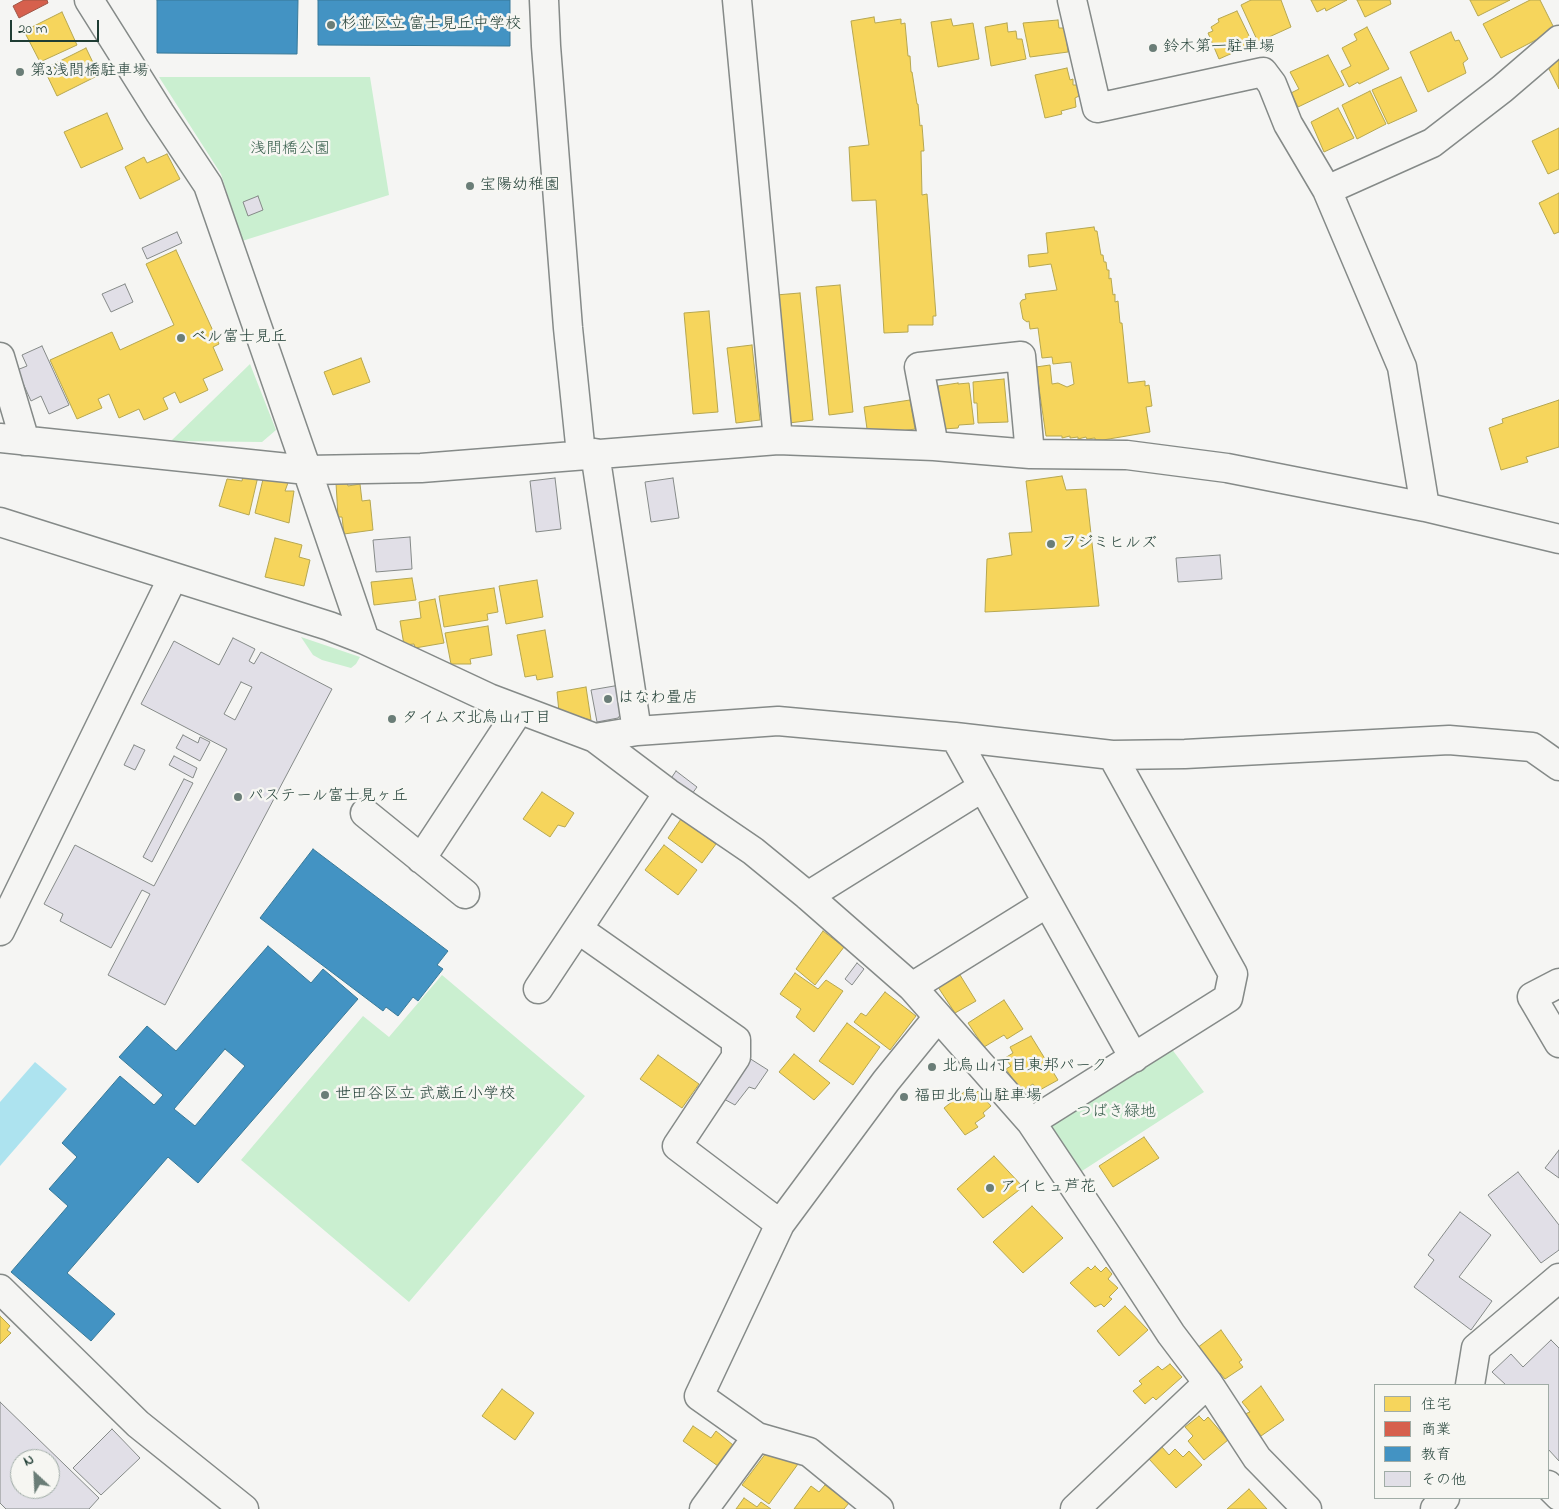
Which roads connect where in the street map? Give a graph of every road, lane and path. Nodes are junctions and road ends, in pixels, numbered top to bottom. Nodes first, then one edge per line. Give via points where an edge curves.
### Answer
1 (89, 0) edge
2 (544, 0) edge
3 (737, 0) edge
4 (1072, 0) edge
5 (1559, 40) edge
6 (1327, 190) junction
7 (0, 357) edge
8 (12, 439) edge
9 (778, 440) junction
10 (934, 446) junction
11 (588, 454) junction
12 (1030, 454) junction
13 (307, 470) junction
14 (1425, 507) junction
15 (0, 522) edge
16 (1559, 539) edge
17 (173, 577) junction
18 (365, 640) junction
19 (519, 710) junction
20 (637, 731) junction
21 (955, 737) junction
22 (595, 738) junction
23 (1112, 755) junction
24 (1559, 766) edge
25 (983, 787) junction
26 (668, 793) junction
27 (365, 813) dead end
28 (422, 859) junction
29 (465, 894) dead end
30 (808, 896) junction
31 (1047, 902) junction
32 (578, 929) junction
33 (0, 931) edge
34 (1559, 983) edge
35 (912, 987) junction
36 (538, 988) dead end
37 (938, 1017) junction
38 (1559, 1043) edge
39 (1134, 1058) junction
40 (1030, 1122) junction
41 (780, 1224) junction
42 (1559, 1278) edge
43 (0, 1289) edge
44 (1208, 1383) junction
45 (1470, 1384) edge
46 (757, 1437) junction
47 (1549, 1486) edge
48 (1559, 1496) edge
49 (1444, 1499) edge
50 (244, 1509) edge
51 (704, 1509) edge
52 (879, 1509) edge
53 (1076, 1509) edge
54 (1307, 1509) edge
55 (1435, 1509) edge

1 - 13 street via 208,185
2 - 11 street via 568,328
3 - 9 street
4 - 6 street via 1097,108 1263,72 1272,84 1288,124
5 - 6 street via 1432,143
6 - 14 street via 1402,368
7 - 8 street
8 - 13 street
9 - 10 street
9 - 11 street
10 - 12 street
10 - 12 street via 919,367 1021,356
11 - 13 street via 421,468
11 - 20 street
12 - 14 street via 1127,455 1228,468
13 - 18 street
14 - 16 street
15 - 17 street
17 - 18 street
17 - 33 street
18 - 19 street
19 - 22 street
19 - 28 street
20 - 21 street via 778,721
20 - 22 street
21 - 23 street
21 - 25 street
22 - 26 street
23 - 24 street via 1449,740 1532,747
23 - 39 street via 1233,974 1228,998
25 - 30 street
25 - 31 street
26 - 30 street via 754,851
26 - 32 street
27 - 28 street
28 - 29 street
30 - 35 street
31 - 35 street
31 - 39 street
32 - 36 street
32 - 41 street via 736,1040 736,1057 677,1146
34 - 38 street via 1532,997
35 - 37 street
37 - 40 street
37 - 41 street
39 - 40 street
40 - 44 street via 1171,1334
41 - 46 street via 699,1396
42 - 45 street via 1476,1348
43 - 50 street via 138,1424
44 - 53 street
44 - 54 street via 1258,1458
46 - 51 street
46 - 52 street via 809,1452
47 - 48 street
49 - 55 street

